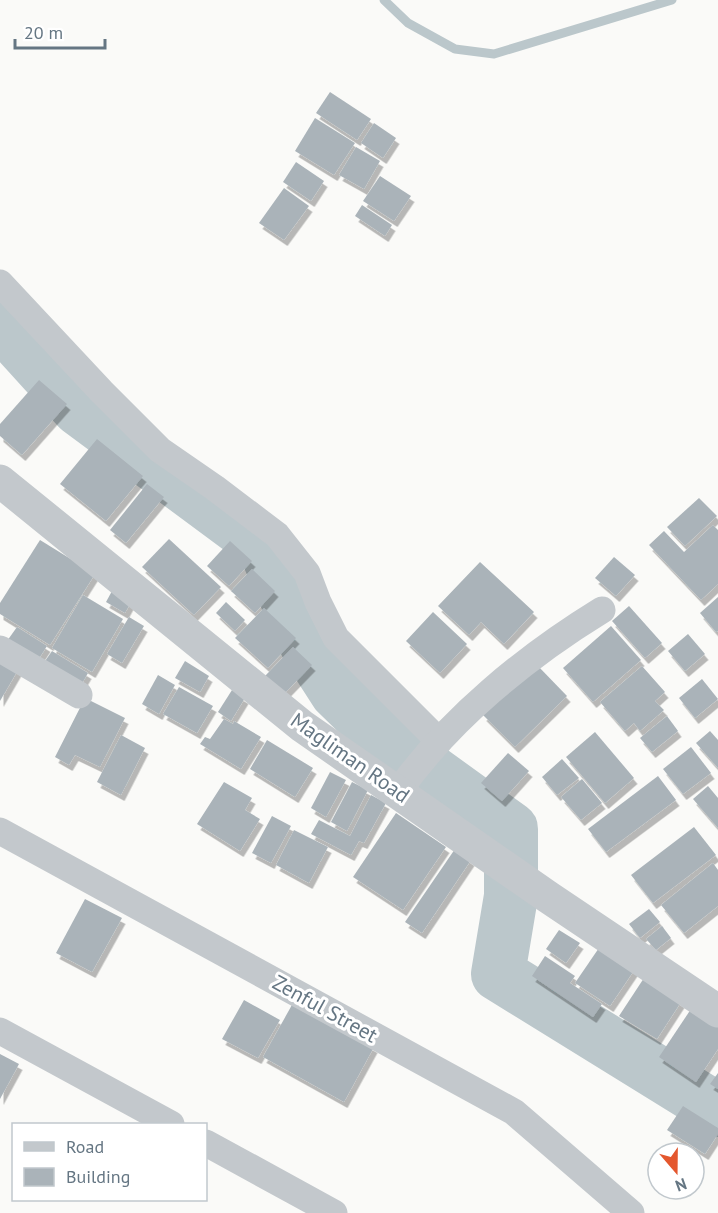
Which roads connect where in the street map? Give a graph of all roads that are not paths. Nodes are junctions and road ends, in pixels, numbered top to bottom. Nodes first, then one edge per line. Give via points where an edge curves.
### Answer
1 (0, 283) edge
2 (0, 481) edge
3 (602, 610) dead end
4 (0, 649) edge
5 (79, 695) dead end
6 (420, 763) junction
7 (0, 831) edge
8 (718, 1011) edge
9 (0, 1031) edge
10 (167, 1123) edge
11 (207, 1144) edge
12 (334, 1213) edge
13 (631, 1213) edge

1 - 6 street via 160,450 278,536 307,573 336,638
2 - 6 street, Magliman Road via 302,726
3 - 6 street via 527,661
4 - 5 street
6 - 8 street, Magliman Road via 503,865
7 - 13 street, Zenful Street via 514,1112
9 - 10 street
11 - 12 street

